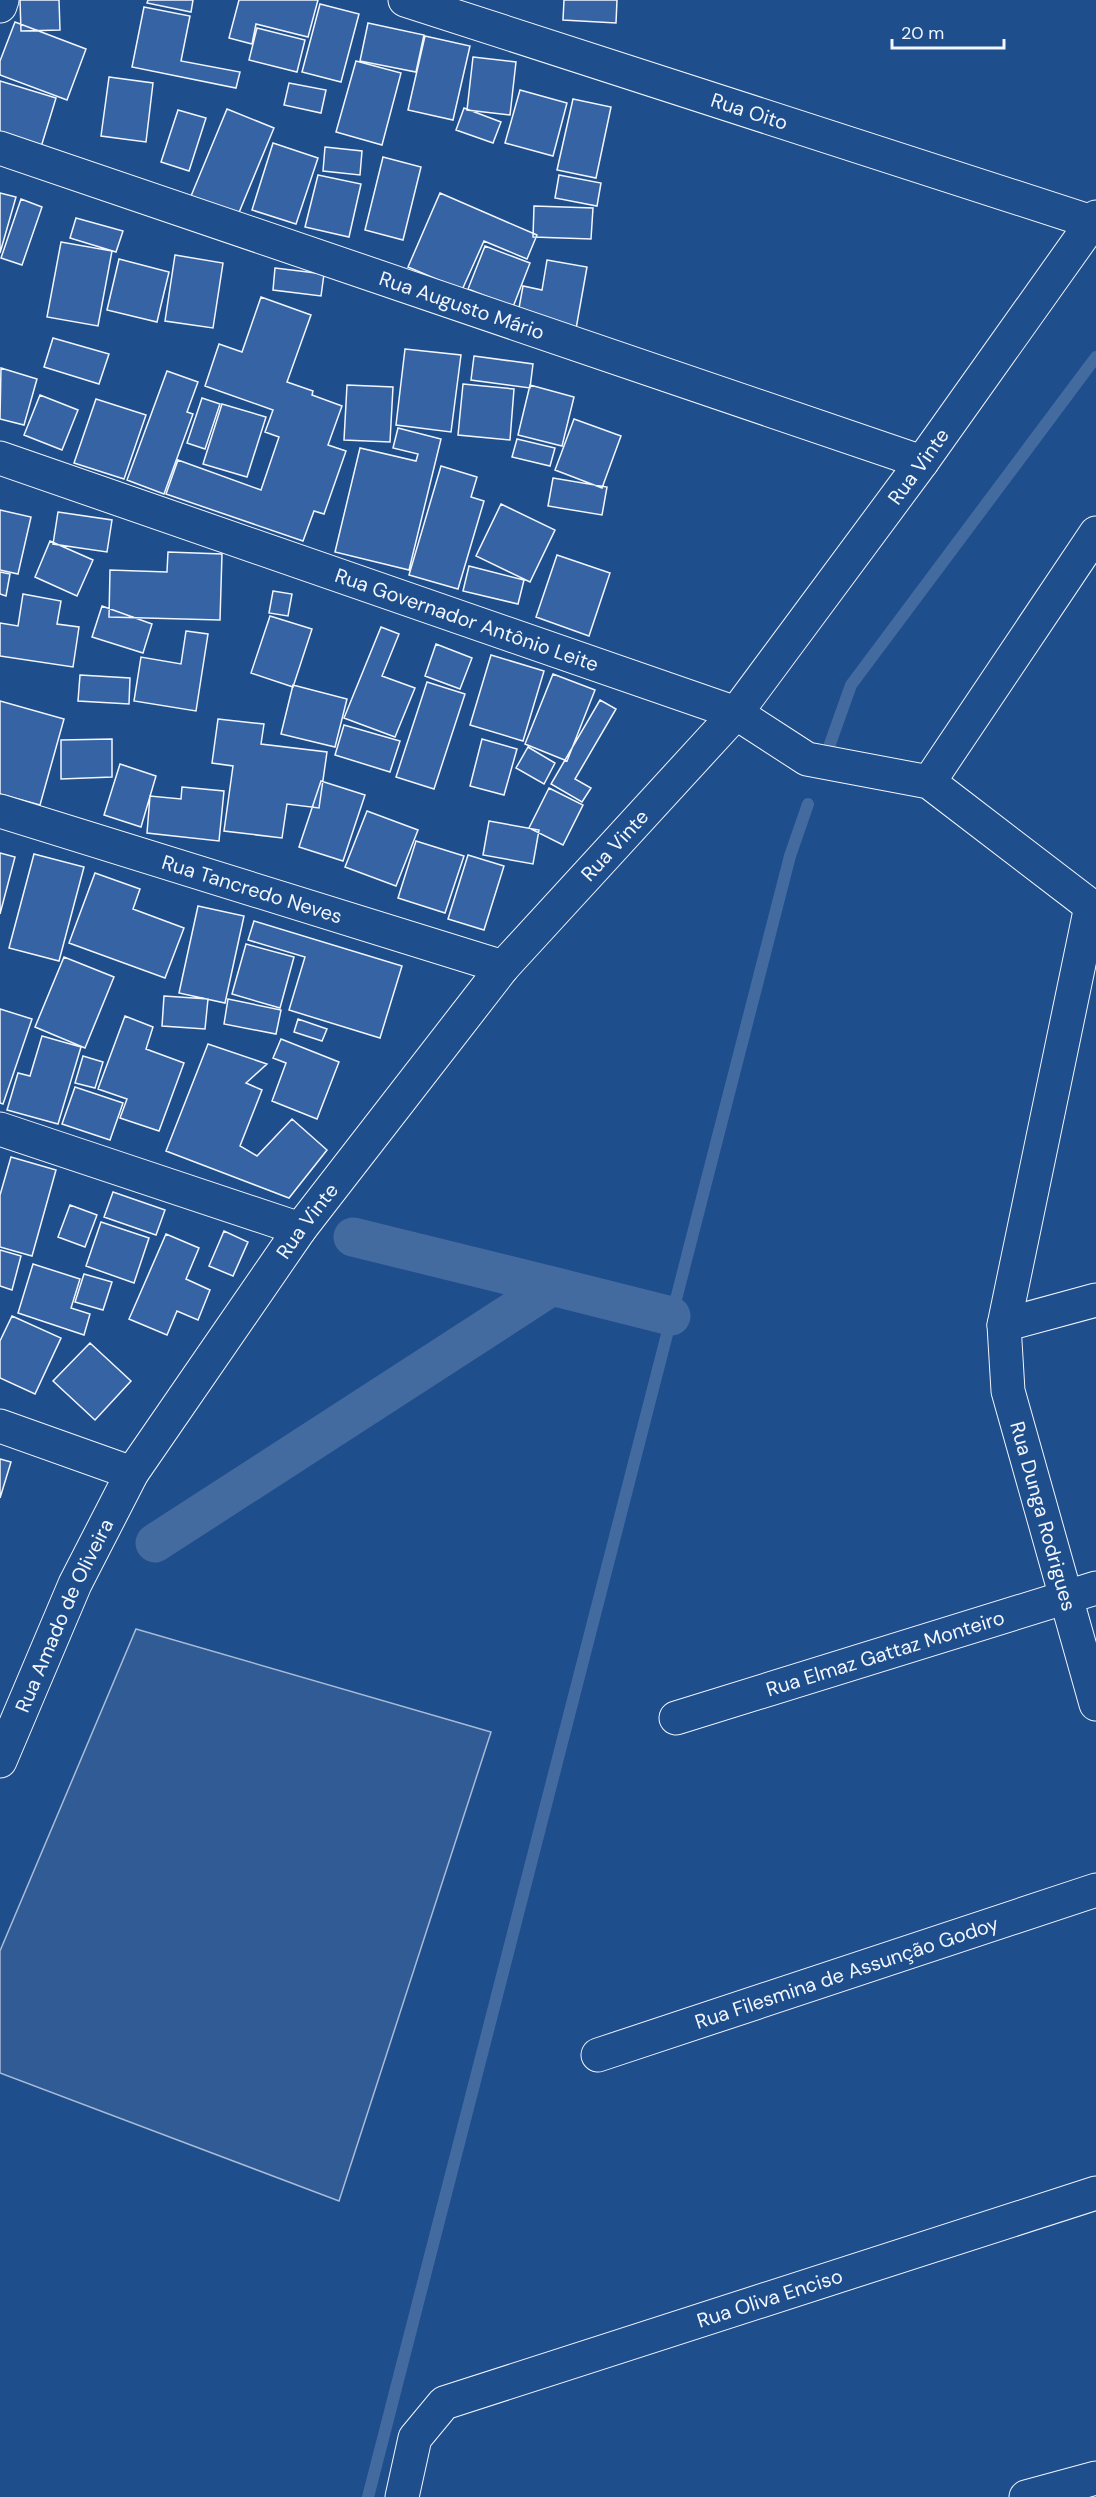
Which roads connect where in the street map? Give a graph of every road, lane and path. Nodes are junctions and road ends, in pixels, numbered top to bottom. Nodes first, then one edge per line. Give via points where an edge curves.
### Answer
1 (2, 0) edge
2 (405, 0) edge
3 (0, 6) edge
4 (0, 148) edge
5 (1094, 220) edge
6 (0, 458) edge
7 (922, 462) junction
8 (1093, 542) edge
9 (736, 713) junction
10 (929, 782) junction
11 (0, 811) edge
12 (1093, 908) edge
13 (503, 967) junction
14 (0, 1129) edge
15 (300, 1229) junction
16 (1096, 1300) edge
17 (1004, 1325) junction
18 (0, 1426) edge
19 (132, 1473) junction
20 (1081, 1592) edge
21 (1096, 1704) edge
22 (676, 1718) dead end
23 (8, 1721) edge
24 (0, 1761) edge
25 (1096, 1890) edge
26 (598, 2055) dead end
27 (1096, 2193) edge
28 (1096, 2478) edge
29 (402, 2497) edge
30 (1026, 2497) edge

1 - 3 street
2 - 5 street, Rua Oito
4 - 7 street, Rua Augusto Mário
5 - 7 street, Rua Vinte
6 - 9 street, Rua Governador Antônio Leite
7 - 9 street, Rua Vinte
8 - 10 street
9 - 10 street, Rua Governador Antônio Leite via 807,759
9 - 13 street, Rua Vinte
10 - 12 street
11 - 13 street, Rua Tancredo Neves
12 - 17 street, Rua Dunga Rodrigues
13 - 15 street, Rua Vinte
14 - 15 street
15 - 19 street, Rua Vinte
16 - 17 street
17 - 20 street, Rua Dunga Rodrigues via 1008,1391
18 - 19 street
19 - 23 street, Rua Amado de Oliveira
20 - 21 street, Rua Dunga Rodrigues
20 - 22 street, Rua Elmaz Gattaz Monteiro
23 - 24 street, Rua Amado de Oliveira
25 - 26 street, Rua Filesmina de Assunção Godoy
27 - 29 street, Rua Oliva Enciso via 444,2403 415,2438
28 - 30 street

